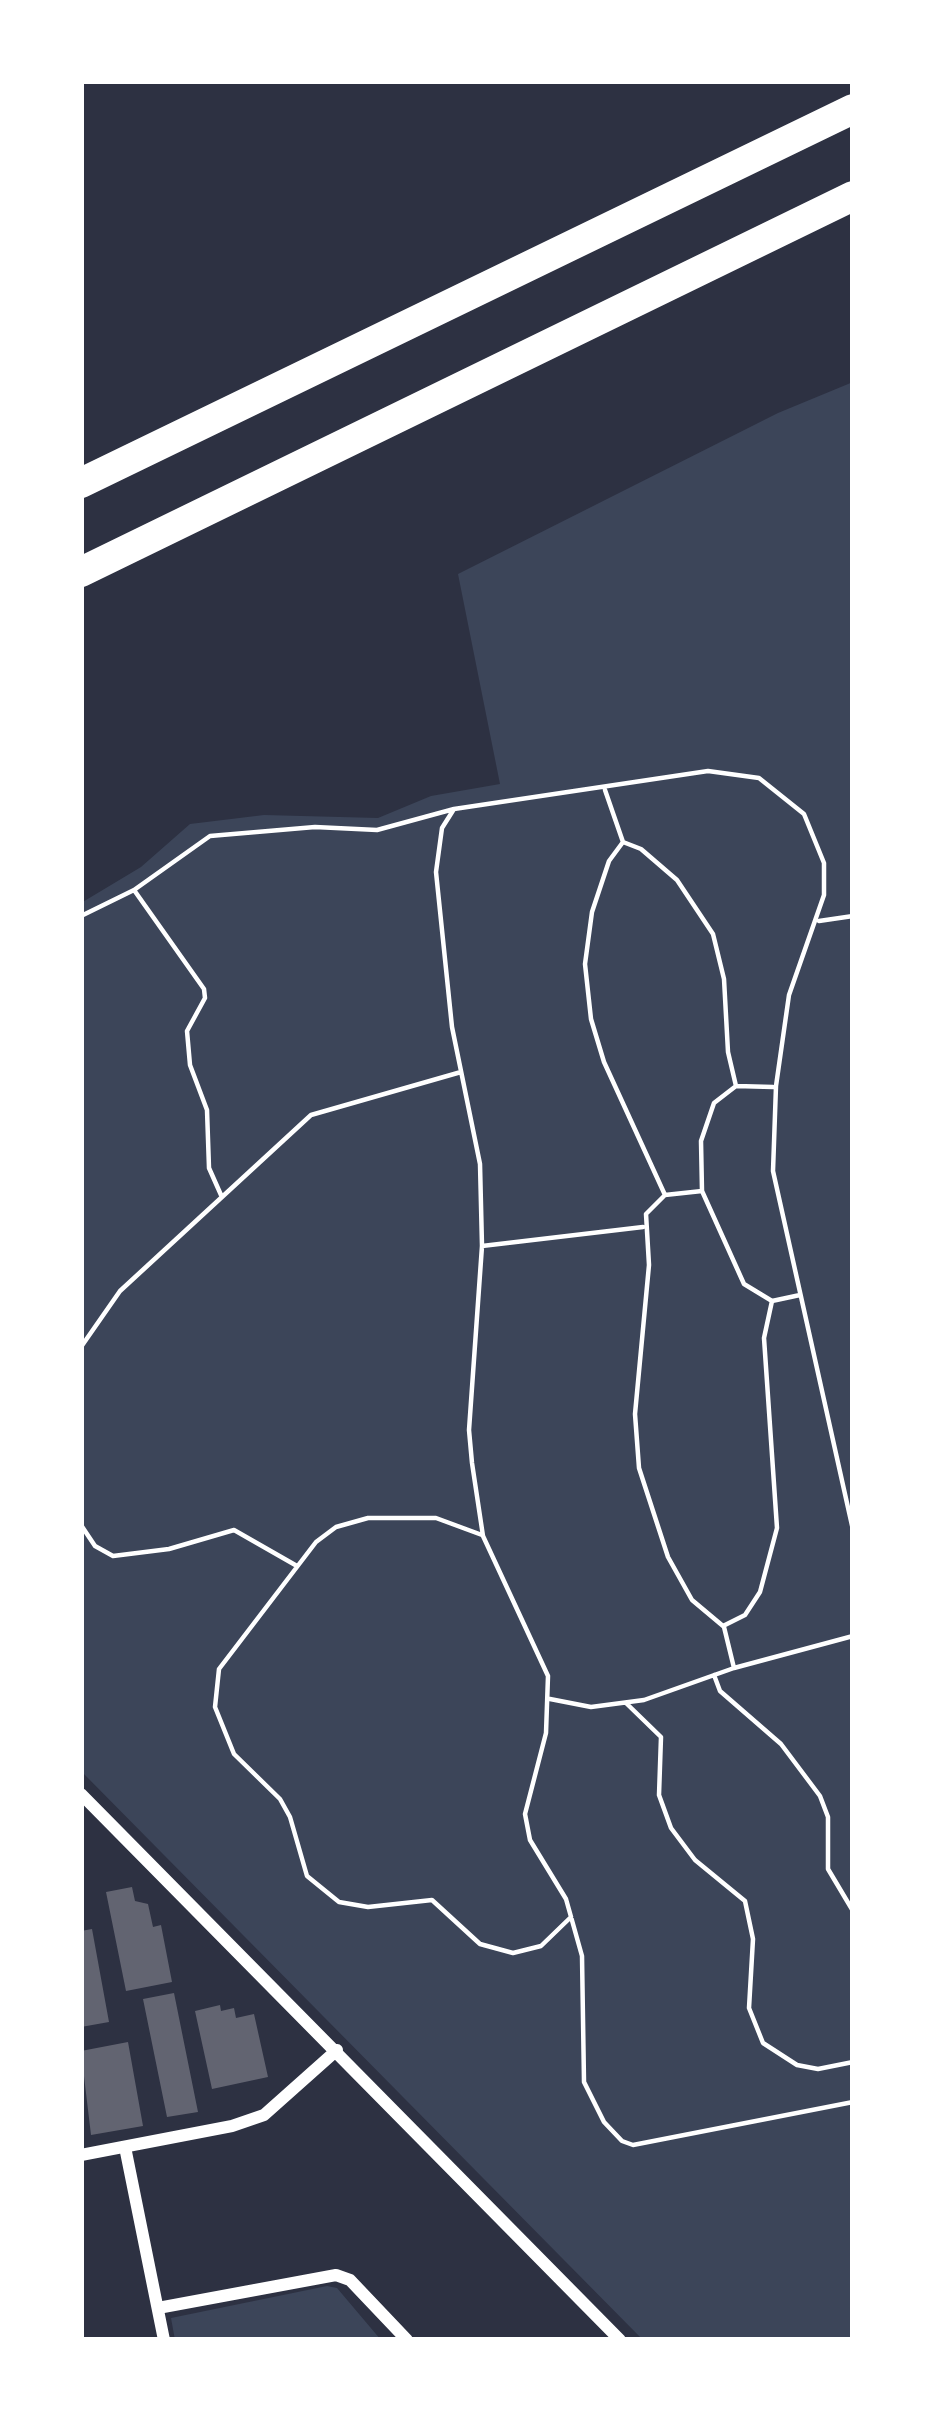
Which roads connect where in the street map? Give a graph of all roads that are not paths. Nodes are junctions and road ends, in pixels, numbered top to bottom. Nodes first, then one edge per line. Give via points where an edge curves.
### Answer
1 (853, 109) edge
2 (844, 202) edge
3 (81, 483) edge
4 (81, 572) edge
5 (81, 1794) edge
6 (337, 2050) junction
7 (125, 2147) junction
8 (81, 2155) edge
9 (158, 2308) junction
10 (164, 2340) edge
11 (406, 2340) edge
12 (620, 2340) edge

1 - 3 highway
2 - 4 highway
5 - 6 street
6 - 7 street via 264,2115
6 - 12 street
7 - 8 street
7 - 9 street
9 - 10 street
9 - 11 street via 336,2275

